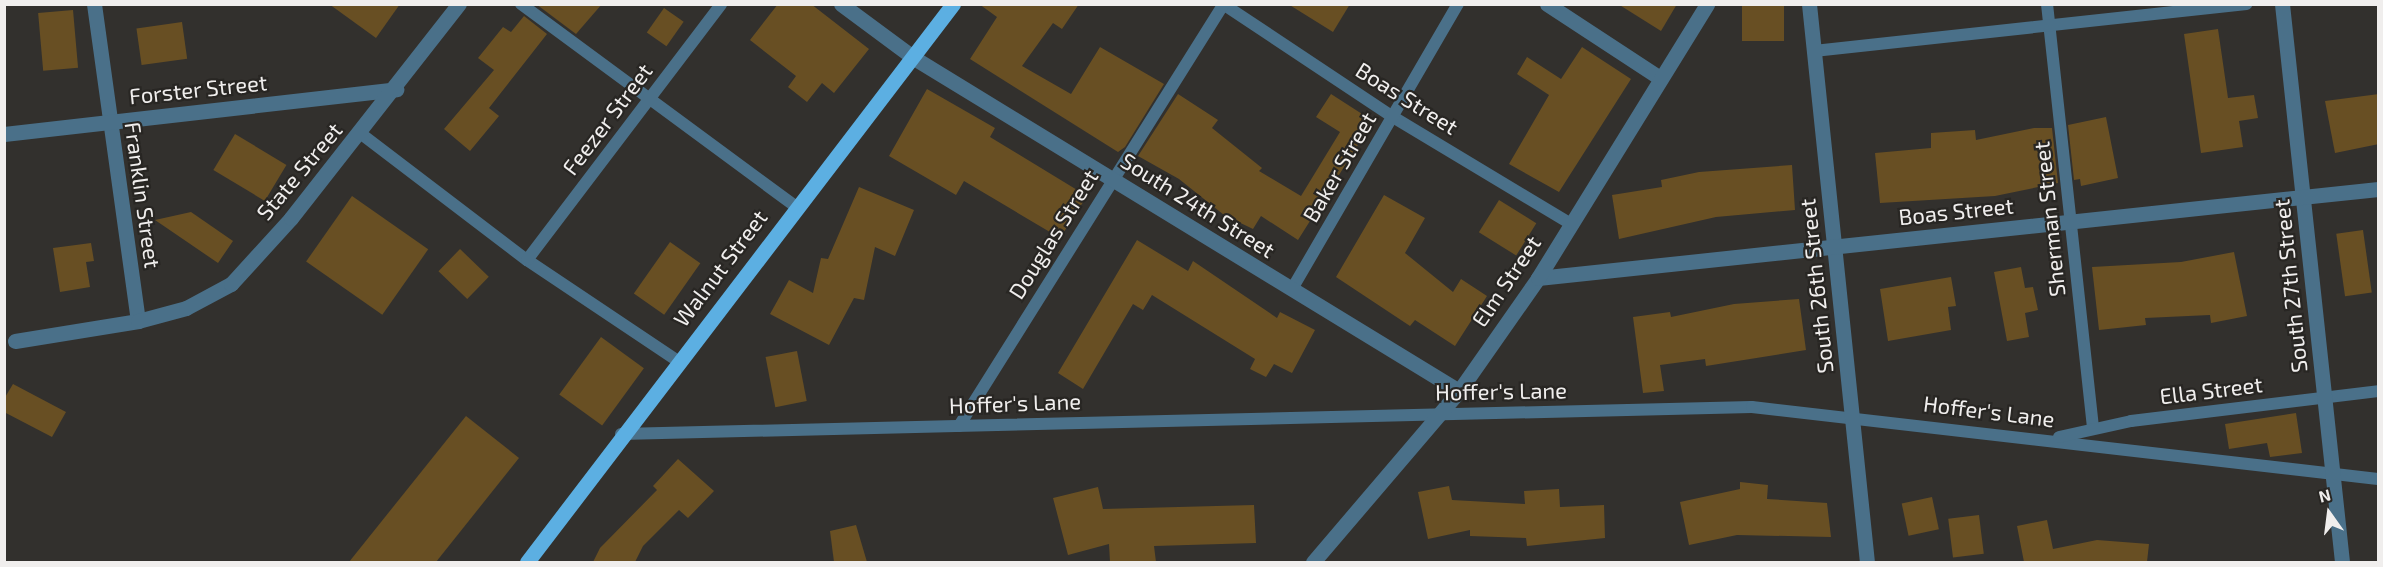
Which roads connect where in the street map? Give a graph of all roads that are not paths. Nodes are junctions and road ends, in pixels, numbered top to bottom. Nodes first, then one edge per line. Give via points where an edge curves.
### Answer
1 (94, 4) edge
2 (459, 4) edge
3 (521, 4) edge
4 (721, 4) edge
5 (841, 4) edge
6 (953, 4) edge
7 (1458, 4) edge
8 (1547, 4) edge
9 (1707, 4) edge
10 (1809, 4) edge
11 (2047, 4) edge
12 (2246, 4) edge
13 (2282, 4) edge
14 (1223, 5) edge
15 (2049, 26) junction
16 (1814, 51) junction
17 (914, 58) junction
18 (1660, 78) junction
19 (396, 89) junction
20 (648, 100) junction
21 (1393, 117) junction
22 (110, 121) junction
23 (360, 133) junction
24 (4, 134) edge
25 (1112, 178) junction
26 (2379, 189) edge
27 (2303, 197) junction
28 (796, 207) junction
29 (2069, 222) junction
30 (1570, 224) junction
31 (1835, 246) junction
32 (527, 260) junction
33 (1538, 278) junction
34 (1292, 289) junction
35 (138, 321) junction
36 (15, 341) dead end
37 (678, 361) junction
38 (1459, 391) junction
39 (2379, 392) edge
40 (2325, 397) junction
41 (1441, 413) junction
42 (1852, 415) junction
43 (959, 426) junction
44 (2093, 429) junction
45 (621, 434) junction
46 (2049, 439) junction
47 (2333, 474) junction
48 (2379, 479) edge
49 (527, 562) edge
50 (1313, 562) edge
51 (1867, 562) edge
52 (2342, 562) edge

1 - 22 street, Franklin Street
2 - 19 street, State Street
3 - 20 lane
4 - 20 lane, Feezer Street
5 - 17 street, South 24th Street
6 - 17 main road, Walnut Street
7 - 21 lane, Baker Street
8 - 18 street
9 - 18 street, Elm Street
10 - 16 street, South 26th Street
11 - 15 lane, Sherman Street
12 - 15 lane
13 - 27 street, South 27th Street
14 - 21 lane, Boas Street
14 - 25 lane, Douglas Street
15 - 16 lane
15 - 29 lane, Sherman Street
16 - 31 street, South 26th Street
17 - 25 street, South 24th Street
17 - 28 main road, Walnut Street
18 - 30 street, Elm Street
19 - 22 street, Forster Street
19 - 23 street, State Street
20 - 28 lane
20 - 32 lane, Feezer Street
21 - 30 lane, Boas Street
21 - 34 lane, Baker Street
22 - 24 street, Forster Street
22 - 35 street, Franklin Street
23 - 32 lane
23 - 35 street, State Street via 231,284 186,308
25 - 34 street, South 24th Street
25 - 43 lane, Douglas Street
26 - 27 street, Boas Street
27 - 29 street, Boas Street
27 - 40 street, South 27th Street
28 - 37 main road, Walnut Street
29 - 31 street, Boas Street
29 - 44 lane, Sherman Street
30 - 33 street, Elm Street
31 - 33 street, Boas Street
31 - 42 street, South 26th Street
32 - 37 lane
33 - 38 street, Elm Street
34 - 38 street, South 24th Street
35 - 36 street, State Street
37 - 45 main road, Walnut Street
38 - 41 street, Elm Street
39 - 40 lane, Ella Street
40 - 44 lane, Ella Street
40 - 47 street, South 27th Street
41 - 42 lane, Hoffer's Lane via 1752,407
41 - 43 lane, Hoffer's Lane
41 - 50 street, Elm Street
42 - 46 lane, Hoffer's Lane
42 - 51 street, South 26th Street
43 - 45 lane, Hoffer's Lane
44 - 46 lane, Ella Street
45 - 49 main road, Walnut Street
46 - 47 lane, Hoffer's Lane
47 - 48 lane, Hoffer's Lane
47 - 52 street, South 27th Street

